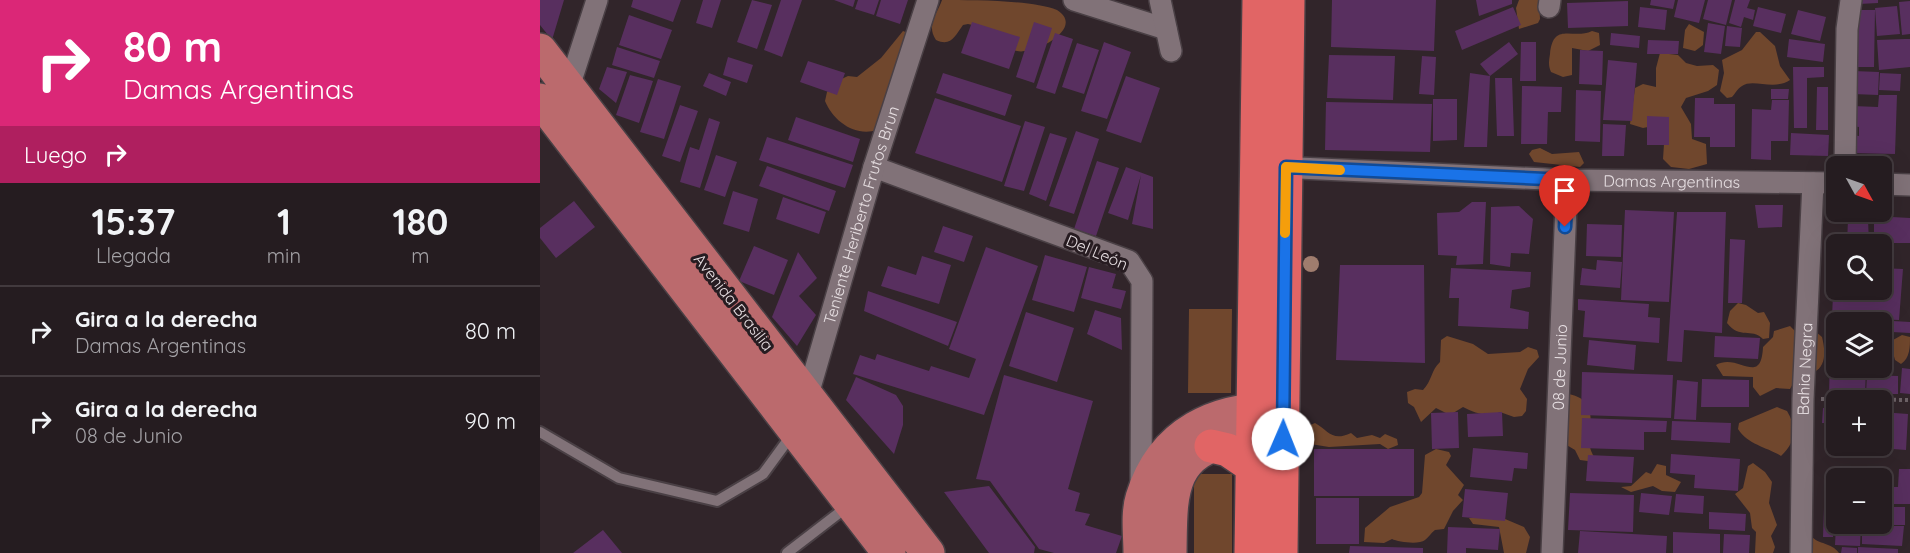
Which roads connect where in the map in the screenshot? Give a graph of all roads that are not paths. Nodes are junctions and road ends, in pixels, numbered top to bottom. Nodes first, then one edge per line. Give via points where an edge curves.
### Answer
1 (597, 0) edge
2 (928, 0) edge
3 (1074, 0) edge
4 (1160, 0) edge
5 (1259, 0) edge
6 (1288, 0) edge
7 (1851, 0) edge
8 (1166, 29) junction
9 (540, 50) edge
10 (1171, 51) dead end
11 (552, 99) edge
12 (1845, 156) edge
13 (874, 167) junction
14 (1271, 167) junction
15 (1567, 180) junction
16 (1813, 183) junction
17 (1826, 183) edge
18 (1892, 184) edge
19 (1910, 185) edge
20 (808, 397) junction
21 (794, 430) junction
22 (540, 432) edge
23 (1265, 433) junction
24 (1211, 446) joint
25 (1141, 500) junction
26 (851, 504) junction
27 (786, 553) edge
28 (889, 553) edge
29 (928, 553) edge
30 (1140, 553) edge
31 (1170, 553) edge
32 (1251, 553) edge
33 (1281, 553) edge
34 (1552, 553) edge
35 (1801, 553) edge

1 - 11 street
2 - 13 street, Teniente Heriberto Frutos Brun
3 - 8 street
4 - 8 street
5 - 14 highway
6 - 14 highway
7 - 12 street
8 - 10 street
9 - 11 main road, Avenida Brasilia
11 - 20 main road, Avenida Brasilia
11 - 21 main road, Avenida Brasilia
13 - 20 street, Teniente Heriberto Frutos Brun
13 - 25 street, Del León via 1129,261 1142,281
14 - 15 street, Damas Argentinas
14 - 23 highway
15 - 16 street, Damas Argentinas
15 - 34 street, 08 de Junio
16 - 17 street, Damas Argentinas
16 - 35 street, Bahia Negra
18 - 19 street
20 - 21 street, Teniente Heriberto Frutos Brun
20 - 29 main road, Avenida Brasilia
21 - 22 lane via 763,474 717,501 619,478
21 - 26 main road, Avenida Brasilia
23 - 24 highway via 1228,450
23 - 25 main road via 1226,414 1202,424 1176,441 1156,466
23 - 32 highway
23 - 33 highway
24 - 31 main road via 1187,462 1175,483 1171,495
25 - 30 main road
26 - 27 lane
26 - 28 main road, Avenida Brasilia

